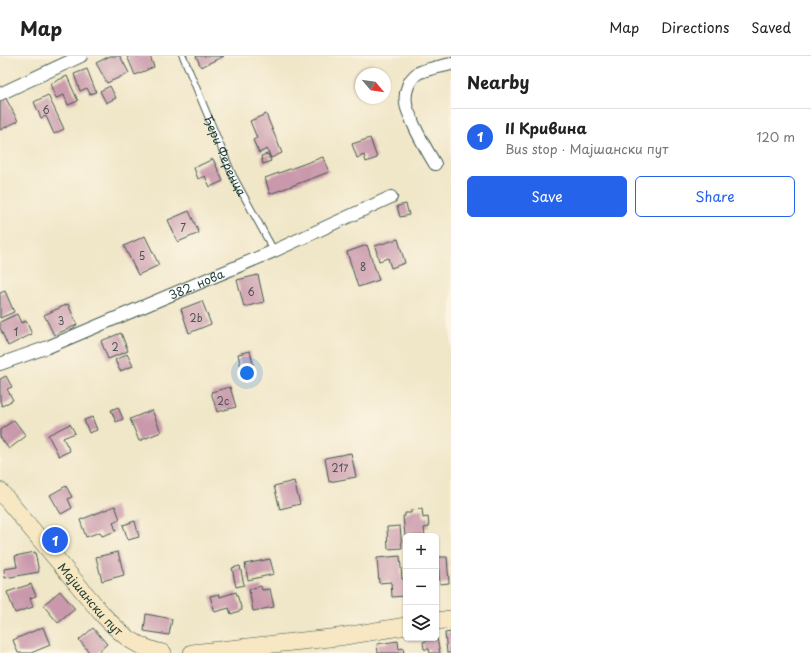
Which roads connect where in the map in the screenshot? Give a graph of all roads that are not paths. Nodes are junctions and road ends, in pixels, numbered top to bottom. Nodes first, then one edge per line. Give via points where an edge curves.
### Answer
1 (81, 56) edge
2 (183, 56) edge
3 (451, 64) edge
4 (0, 94) edge
5 (435, 164) dead end
6 (391, 197) dead end
7 (274, 251) junction
8 (0, 364) edge
9 (0, 491) edge
10 (451, 619) edge
11 (439, 621) edge
12 (403, 626) edge
13 (127, 638) junction
14 (137, 653) edge
15 (163, 653) edge
16 (192, 653) edge

1 - 4 street
2 - 7 lane, Ђери Ференца via 234,176
3 - 5 street via 418,74 410,81 405,98 416,132
6 - 7 street, 382. нова
7 - 8 street, 382. нова via 48,347
9 - 13 street, Мајшански пут via 103,615
10 - 11 street
12 - 16 street via 339,637
13 - 14 street
13 - 15 street, Мајшански пут via 139,646

